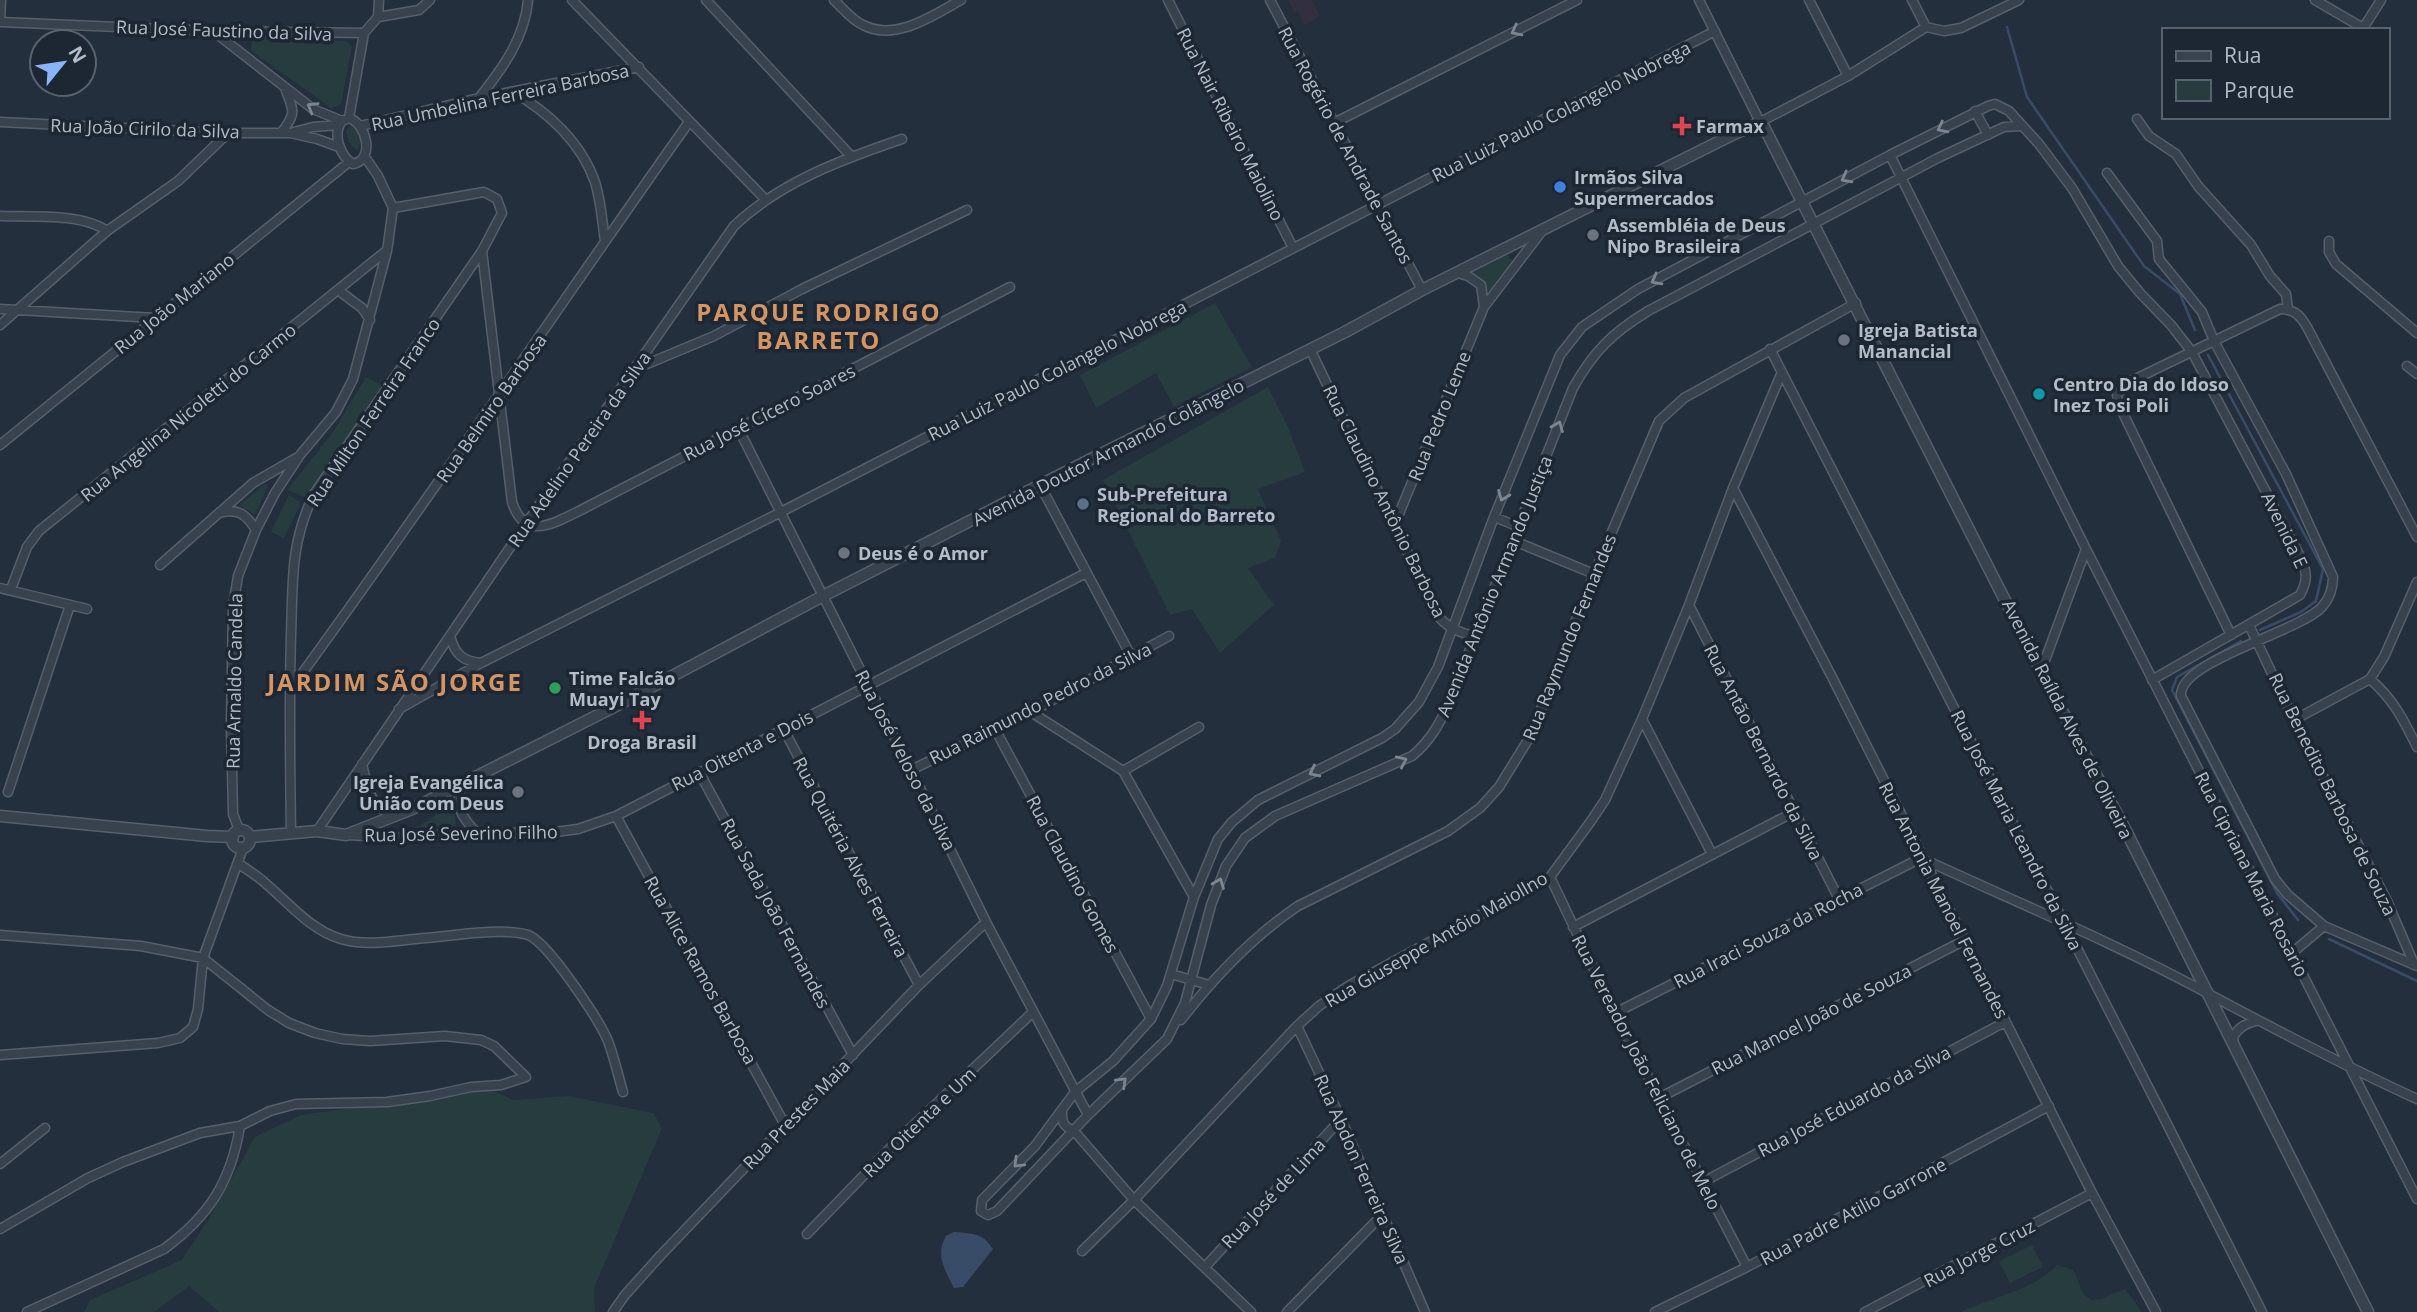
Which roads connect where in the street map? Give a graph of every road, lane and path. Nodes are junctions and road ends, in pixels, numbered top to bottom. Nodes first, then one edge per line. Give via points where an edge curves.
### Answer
1 (1, 0) edge
2 (379, 0) edge
3 (430, 0) edge
4 (528, 0) edge
5 (572, 0) edge
6 (706, 0) edge
7 (834, 0) edge
8 (961, 0) edge
9 (1168, 0) edge
10 (1270, 0) edge
11 (1577, 0) edge
12 (1699, 0) edge
13 (1809, 0) edge
14 (1912, 0) edge
15 (2019, 0) edge
16 (2315, 0) edge
17 (2382, 0) edge
18 (2003, 4) edge
19 (378, 17) junction
20 (0, 22) edge
21 (1926, 27) junction
22 (2361, 28) edge
23 (2364, 28) edge
24 (213, 31) junction
25 (1715, 31) junction
26 (364, 33) junction
27 (639, 68) junction
28 (1848, 76) junction
29 (284, 88) junction
30 (513, 92) junction
31 (479, 98) junction
32 (1976, 111) junction
33 (2137, 119) dead end
34 (0, 122) edge
35 (343, 122) junction
36 (689, 122) junction
37 (1334, 123) junction
38 (1760, 123) junction
39 (360, 126) junction
40 (2021, 126) junction
41 (228, 133) junction
42 (286, 133) junction
43 (1988, 135) junction
44 (902, 139) dead end
45 (339, 147) junction
46 (1890, 155) junction
47 (851, 156) junction
48 (365, 157) junction
49 (349, 162) junction
50 (2107, 173) dead end
51 (1901, 177) junction
52 (766, 200) junction
53 (1803, 201) junction
54 (1378, 205) junction
55 (393, 208) junction
56 (967, 210) dead end
57 (0, 216) edge
58 (1815, 224) junction
59 (1544, 229) junction
60 (107, 231) junction
61 (605, 241) junction
62 (2329, 241) dead end
63 (1293, 248) junction
64 (387, 251) junction
65 (482, 251) junction
66 (1458, 273) junction
67 (1010, 287) dead end
68 (338, 290) junction
69 (1422, 290) junction
70 (1856, 303) junction
71 (1484, 307) junction
72 (0, 309) edge
73 (2288, 309) junction
74 (19, 310) junction
75 (155, 318) junction
76 (370, 320) junction
77 (0, 325) edge
78 (2417, 333) edge
79 (2214, 341) junction
80 (1310, 349) junction
81 (1770, 349) junction
82 (2192, 352) junction
83 (2407, 366) dead end
84 (634, 369) junction
85 (1782, 372) junction
86 (2417, 374) edge
87 (498, 399) junction
88 (737, 428) junction
89 (0, 445) edge
90 (300, 455) junction
91 (1040, 485) junction
92 (1733, 488) junction
93 (781, 512) junction
94 (216, 514) junction
95 (1494, 517) junction
96 (526, 524) junction
97 (1394, 526) junction
98 (1517, 526) junction
99 (256, 530) junction
100 (2417, 537) edge
101 (1512, 540) junction
102 (2086, 549) junction
103 (160, 565) dead end
104 (1086, 573) junction
105 (1594, 575) junction
106 (2417, 582) edge
107 (0, 588) edge
108 (11, 589) junction
109 (823, 596) junction
110 (70, 605) junction
111 (1689, 605) junction
112 (87, 609) dead end
113 (2249, 625) junction
114 (1453, 629) junction
115 (2231, 635) junction
116 (450, 636) junction
117 (1169, 636) dead end
118 (1475, 637) junction
119 (2257, 641) junction
120 (1131, 656) junction
121 (481, 663) junction
122 (2042, 671) junction
123 (2370, 679) junction
124 (2152, 680) junction
125 (868, 685) junction
126 (289, 691) junction
127 (399, 709) junction
128 (1031, 712) junction
129 (1642, 719) junction
130 (2294, 720) junction
131 (1199, 727) dead end
132 (783, 729) junction
133 (995, 729) junction
134 (2417, 747) edge
135 (362, 764) junction
136 (911, 770) junction
137 (1123, 771) junction
138 (699, 772) junction
139 (462, 783) junction
140 (8, 792) dead end
141 (1794, 812) junction
142 (0, 816) edge
143 (394, 816) junction
144 (616, 816) junction
145 (317, 831) junction
146 (477, 833) junction
147 (236, 834) junction
148 (291, 834) junction
149 (346, 835) junction
150 (250, 837) junction
151 (243, 848) junction
152 (1712, 854) junction
153 (1922, 858) junction
154 (237, 863) junction
155 (1549, 877) junction
156 (1194, 897) junction
157 (1839, 899) junction
158 (986, 922) junction
159 (2066, 925) junction
160 (2325, 926) junction
161 (1573, 927) junction
162 (0, 935) edge
163 (1963, 941) junction
164 (2292, 953) junction
165 (203, 958) junction
166 (2416, 965) edge
167 (1171, 974) junction
168 (1192, 978) junction
169 (919, 985) junction
170 (1209, 985) junction
171 (2206, 992) junction
172 (1033, 1012) junction
173 (1615, 1013) junction
174 (1152, 1019) junction
175 (2256, 1021) junction
176 (2005, 1022) junction
177 (1297, 1026) junction
178 (1167, 1039) junction
179 (2234, 1045) junction
180 (0, 1055) edge
181 (853, 1055) junction
182 (2351, 1069) junction
183 (623, 1092) dead end
184 (1075, 1092) junction
185 (1659, 1098) junction
186 (2417, 1098) edge
187 (2049, 1106) junction
188 (1062, 1111) junction
189 (1088, 1115) junction
190 (1341, 1119) junction
191 (785, 1125) junction
192 (240, 1126) junction
193 (46, 1128) dead end
194 (1074, 1131) junction
195 (0, 1164) edge
196 (1703, 1182) junction
197 (2092, 1192) junction
198 (2417, 1199) edge
199 (1134, 1200) junction
200 (1382, 1215) junction
201 (0, 1229) edge
202 (807, 1234) dead end
203 (1082, 1251) dead end
204 (1205, 1267) junction
205 (1747, 1267) junction
206 (1424, 1311) edge
207 (27, 1312) edge
208 (613, 1312) edge
209 (1251, 1312) edge
210 (1287, 1312) edge
211 (1656, 1312) edge
212 (1865, 1312) edge
213 (2156, 1312) edge
214 (2262, 1312) edge
215 (2368, 1312) edge

1 - 20 street
2 - 19 street
3 - 19 street via 419,10
4 - 31 street via 516,43
5 - 27 street
6 - 47 street
7 - 8 street via 862,25 876,30 917,23
9 - 63 street, Rua Nair Ribeiro Maiolino
10 - 37 street, Rua Rogério de Andrade Santos
11 -> 37 street
12 - 25 street, Avenida Raílda Alves de Oliveira
13 - 28 street
14 - 21 street
15 - 18 street
16 - 22 street
17 - 23 street
18 - 21 street via 1961,28
19 - 26 street
20 - 24 street, Rua José Faustino da Silva
21 - 28 street, Avenida Doutor Armando Colângelo
24 - 26 street, Rua José Faustino da Silva
24 - 29 street
25 - 38 street, Avenida Raílda Alves de Oliveira
25 - 54 street, Rua Luiz Paulo Colangelo Nobrega
26 - 35 street
27 - 30 street, Rua Umbelina Ferreira Barbosa
27 - 36 street
28 - 38 street, Avenida Doutor Armando Colângelo
35 -> 29 street via 313,109
29 - 42 street via 293,107
30 - 31 street, Rua Umbelina Ferreira Barbosa
30 - 61 street via 551,118 583,156 595,182
31 - 39 street, Rua Umbelina Ferreira Barbosa
32 - 40 street, Avenida E via 2002,106
32 - 43 street
32 -> 46 street, Avenida Antônio Armando Justiça
33 - 73 street via 2149,136 2176,155 2251,245 2286,294
34 - 41 street, Rua João Cirilo da Silva
35 - 39 street via 356,121
35 - 42 street, Rua João Cirilo da Silva
35 - 45 street via 337,132
36 - 52 street
36 - 61 street, Rua Belmiro Barbosa
37 - 54 street, Rua Rogério de Andrade Santos
38 - 53 street, Avenida Raílda Alves de Oliveira
38 - 59 street, Avenida Doutor Armando Colângelo
39 - 48 street
40 - 43 street, Avenida Antônio Armando Justiça via 2004,127
40 - 82 street, Avenida E via 2072,188 2118,266
41 - 42 street, Rua João Cirilo da Silva
41 - 60 street via 178,181
42 - 45 street, Rua João Cirilo da Silva
43 - 51 street, Avenida Antônio Armando Justiça
44 - 47 street, Rua Adelino Pereira da Silva
45 - 49 street
46 - 51 street, Rua Cipriana Maria Rosario
46 -> 53 street, Avenida Antônio Armando Justiça
47 - 52 street, Rua Adelino Pereira da Silva
48 - 49 street via 358,163
48 - 55 street
49 - 75 street, Rua João Mariano
50 - 79 street via 2157,241 2159,259 2202,312
51 - 58 street, Avenida Antônio Armando Justiça
51 - 102 street, Rua Cipriana Maria Rosario
52 - 84 street, Rua Adelino Pereira da Silva via 734,226
53 - 58 street, Avenida Raílda Alves de Oliveira
53 -> 95 street, Avenida Antônio Armando Justiça via 1638,289 1582,327 1560,355
54 - 63 street, Rua Luiz Paulo Colangelo Nobrega
54 - 69 street, Rua Rogério de Andrade Santos
55 - 64 street, Rua Arnaldo Candela
55 - 65 street, Rua Milton Ferreira Franco via 474,192 490,194 502,213
56 - 84 street via 714,336
57 - 60 street via 82,221
58 - 70 street, Avenida Raílda Alves de Oliveira
98 -> 58 street, Avenida Antônio Armando Justiça via 1573,388 1598,349 1648,311
59 - 66 street, Avenida Doutor Armando Colângelo
59 - 71 street, Rua Pedro Leme
60 - 74 street
61 - 87 street, Rua Belmiro Barbosa
62 - 78 street via 2336,264
63 - 93 street, Rua Luiz Paulo Colangelo Nobrega
64 - 68 street, Rua Angelina Nicoletti do Carmo
64 - 76 street, Rua Arnaldo Candela
65 - 87 street
65 - 126 street, Rua Milton Ferreira Franco via 304,514 294,562
66 - 69 street, Avenida Doutor Armando Colângelo
66 - 71 street via 1481,285
67 - 88 street, Rua José Cícero Soares
68 - 76 street
68 - 108 street, Rua Angelina Nicoletti do Carmo via 39,531 27,547
69 - 80 street, Avenida Doutor Armando Colângelo
70 - 81 street, Rua Raymundo Fernandes
70 - 122 street, Avenida Raílda Alves de Oliveira
71 - 97 street, Rua Pedro Leme
72 - 74 street
73 - 79 street
73 - 100 street via 2307,327
74 - 75 street
74 - 77 street
75 - 89 street, Rua João Mariano
76 - 90 street, Rua Arnaldo Candela via 353,379 336,412
79 - 82 street
79 - 119 street via 2286,474 2333,577 2328,598 2315,613
80 - 91 street, Avenida Doutor Armando Colângelo
80 - 97 street, Rua Claudino Antônio Barbosa
81 - 85 street, Rua José Maria Leandro da Silva
81 - 105 street, Rua Raymundo Fernandes via 1684,398 1659,421
82 - 113 street, Avenida E via 2306,572 2307,583 2300,595
82 - 115 street via 2127,383 2118,395 2119,405
83 - 86 street
84 - 96 street, Rua Adelino Pereira da Silva
85 - 92 street, Rua Giuseppe Antôio Maiollno
85 - 159 street, Rua José Maria Leandro da Silva
87 - 96 street via 512,502
87 - 126 street, Rua Belmiro Barbosa
88 - 93 street, Rua José Veloso da Silva
88 - 96 street, Rua José Cícero Soares via 559,521 538,527
90 - 94 street
90 - 99 street, Rua Arnaldo Candela
91 - 104 street
91 - 109 street, Avenida Doutor Armando Colângelo
92 - 111 street, Rua Giuseppe Antôio Maiollno
92 - 153 street, Rua Antonia Manoel Fernandes
93 - 109 street, Rua José Veloso da Silva
93 - 121 street, Rua Luiz Paulo Colangelo Nobrega
94 - 99 street via 230,510 245,514
94 - 103 street
95 - 98 street
95 - 114 street, Avenida Antônio Armando Justiça
96 - 116 street, Rua Adelino Pereira da Silva
97 - 114 street, Rua Claudino Antônio Barbosa via 1437,614
98 - 101 street, Avenida Antônio Armando Justiça
99 - 147 street, Rua Arnaldo Candela via 238,576 233,606 231,725
101 - 105 street
101 - 118 street, Avenida Antônio Armando Justiça
102 - 122 street
102 - 124 street, Rua Cipriana Maria Rosario
104 - 120 street
104 - 125 street
105 - 170 street, Rua Raymundo Fernandes via 1531,735 1499,787 1480,808 1448,831 1298,906 1254,939
106 - 123 street
107 - 108 street
108 - 110 street
109 - 125 street, Rua José Veloso da Silva
109 - 139 street, Avenida Doutor Armando Colângelo
110 - 112 street
110 - 140 street
111 - 129 street, Rua Giuseppe Antôio Maiollno
111 - 141 street, Rua Antão Bernardo da Silva
113 - 115 street, Avenida E
113 - 119 street, Rua Benedito Barbosa de Souza
114 - 118 street, Rua Claudino Antônio Barbosa
114 -> 156 street, Avenida Antônio Armando Justiça via 1427,690 1403,721 1369,746 1245,809 1218,839
115 - 124 street, Avenida E
116 - 121 street via 458,655
116 - 127 street, Rua Adelino Pereira da Silva
117 - 120 street, Rua Raimundo Pedro da Silva
168 -> 118 street, Avenida Antônio Armando Justiça via 1211,905 1226,866 1245,838 1275,816 1398,763 1425,745 1445,712
119 - 130 street, Rua Benedito Barbosa de Souza
119 - 160 street via 2189,678 2180,688 2181,696 2275,879
120 - 128 street, Rua Raimundo Pedro da Silva
121 - 127 street, Rua Luiz Paulo Colangelo Nobrega
122 - 171 street, Avenida Raílda Alves de Oliveira
123 - 130 street
123 - 134 street via 2396,707
124 - 164 street, Rua Cipriana Maria Rosario
125 - 132 street, Rua Oitenta e Dois
125 - 136 street, Rua José Veloso da Silva
126 - 148 street, Rua Milton Ferreira Franco
127 - 135 street, Rua Adelino Pereira da Silva
128 - 133 street, Rua Raimundo Pedro da Silva
128 - 137 street
129 - 152 street
129 - 155 street, Rua Giuseppe Antôio Maiollno via 1605,800
130 - 166 street, Rua Benedito Barbosa de Souza
131 - 137 street
132 - 138 street, Rua Oitenta e Dois
132 - 169 street, Rua Quitéria Alves Ferreira
133 - 136 street, Rua Raimundo Pedro da Silva
133 - 174 street, Rua Claudino Gomes
135 - 143 street via 372,800 381,811
135 - 145 street, Rua Adelino Pereira da Silva
136 - 158 street, Rua José Veloso da Silva
137 - 156 street
138 - 144 street, Rua Oitenta e Dois
138 - 181 street, Rua Sada João Fernandes
139 - 143 street, Avenida Doutor Armando Colângelo
139 - 146 street via 459,810
141 - 152 street
141 - 157 street, Rua Antão Bernardo da Silva
142 - 147 street via 207,836
143 - 149 street, Avenida Doutor Armando Colângelo
144 - 146 street, Rua José Severino Filho via 555,832
144 - 191 street, Rua Alice Ramos Barbosa
145 - 148 street
145 - 149 street
146 - 149 street, Rua José Severino Filho via 395,838
147 - 150 street via 245,830
147 - 151 street via 235,845
148 - 150 street
150 - 151 street
151 - 154 street
152 - 161 street
153 - 157 street, Rua Iraci Souza da Rocha
153 - 159 street
153 - 163 street, Rua Antonia Manoel Fernandes
154 - 165 street
154 - 183 street via 309,922 342,939 378,942 486,933 528,935 565,974 599,1024
155 - 161 street, Rua Vereador João Feliciano de Melo
155 - 177 street, Rua Giuseppe Antôio Maiollno via 1348,986
156 - 167 street, Avenida Antônio Armando Justiça
157 - 173 street, Rua Iraci Souza da Rocha
158 - 169 street, Rua Prestes Maia
158 - 172 street, Rua José Veloso da Silva
159 - 171 street
159 - 214 street, Rua José Maria Leandro da Silva
160 - 164 street
160 - 166 street
161 - 173 street, Rua Vereador João Feliciano de Melo
162 - 165 street via 141,946
163 - 176 street, Rua Antonia Manoel Fernandes
163 - 185 street, Rua Manoel João de Souza
164 - 182 street, Rua Cipriana Maria Rosario
165 - 180 street via 196,1019 180,1038
165 - 192 street via 268,1010 302,1028 342,1039 472,1038 494,1046 526,1077 397,1101 296,1104
167 - 168 street
167 - 174 street, Avenida Antônio Armando Justiça
168 - 170 street
168 - 178 street, Avenida Antônio Armando Justiça
169 - 181 street, Rua Prestes Maia
170 - 178 street, Rua Raymundo Fernandes
171 - 175 street
171 - 179 street, Avenida Raílda Alves de Oliveira
172 - 184 street, Rua José Veloso da Silva
172 - 202 street, Rua Oitenta e Um
173 - 185 street, Rua Vereador João Feliciano de Melo
174 - 184 street, Avenida Antônio Armando Justiça
175 - 179 street via 2237,1031
175 - 182 street
176 - 187 street, Rua Antonia Manoel Fernandes
176 - 196 street, Rua José Eduardo da Silva
177 - 190 street, Rua Abdon Ferreira Silva
177 - 199 street, Rua Giuseppe Antôio Maiollno
189 -> 178 street, Avenida Antônio Armando Justiça
179 - 215 street, Avenida Raílda Alves de Oliveira
181 - 191 street, Rua Prestes Maia
182 - 186 street
182 - 198 street, Rua Cipriana Maria Rosario
184 - 188 street
184 - 189 street, Rua José Veloso da Silva
185 - 196 street, Rua Vereador João Feliciano de Melo
187 - 197 street, Rua Antonia Manoel Fernandes
187 - 205 street, Rua Padre Atilio Garrone
188 - 194 street via 1062,1123
188 -> 194 street, Avenida Antônio Armando Justiça via 982,1200 981,1211 988,1215 997,1211
189 - 194 street, Avenida Antônio Armando Justiça
190 - 200 street, Rua Abdon Ferreira Silva
190 - 204 street, Rua José de Lima
191 - 208 street, Rua Prestes Maia
192 - 201 street via 200,1133 123,1162
192 - 207 street via 236,1152 219,1192 183,1234 164,1249
193 - 195 street
194 - 199 street
196 - 205 street, Rua Vereador João Feliciano de Melo
197 - 212 street, Rua Jorge Cruz
197 - 213 street, Rua Antonia Manoel Fernandes
199 - 203 street, Rua Giuseppe Antôio Maiollno
199 - 204 street
200 - 206 street, Rua Abdon Ferreira Silva
200 - 210 street
204 - 209 street
205 - 211 street, Rua Padre Atilio Garrone

